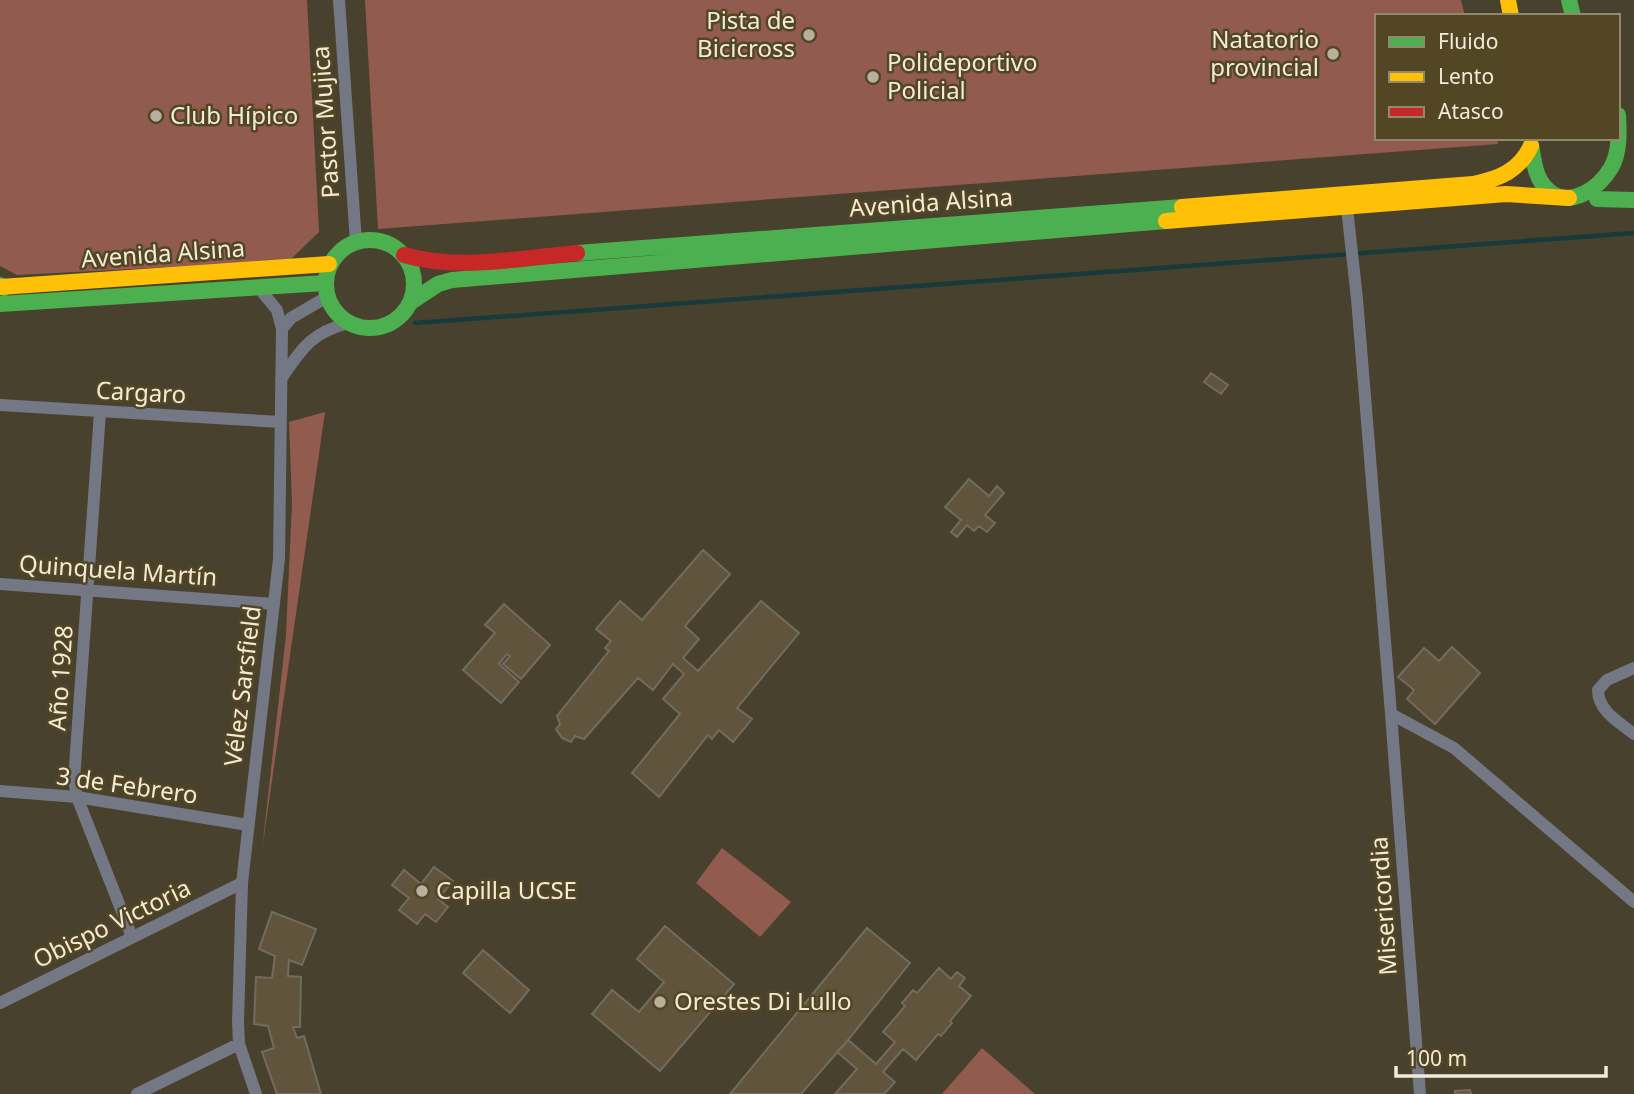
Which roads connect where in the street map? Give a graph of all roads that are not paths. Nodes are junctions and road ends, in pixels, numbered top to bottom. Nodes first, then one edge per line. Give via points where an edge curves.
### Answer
1 (339, 0) edge
2 (1624, 121) edge
3 (1532, 142) edge
4 (1462, 192) junction
5 (1569, 198) junction
6 (1586, 199) junction
7 (1634, 200) edge
8 (1346, 201) junction
9 (356, 242) junction
10 (404, 255) junction
11 (330, 264) junction
12 (258, 287) junction
13 (326, 290) junction
14 (1, 291) edge
15 (411, 302) junction
16 (349, 323) junction
17 (282, 330) junction
18 (281, 379) junction
19 (0, 405) edge
20 (100, 412) junction
21 (280, 422) junction
22 (0, 584) edge
23 (88, 591) junction
24 (274, 604) junction
25 (1634, 668) edge
26 (1391, 714) junction
27 (1634, 734) edge
28 (0, 791) edge
29 (77, 797) junction
30 (248, 825) junction
31 (242, 883) junction
32 (1634, 902) edge
33 (132, 937) junction
34 (0, 1003) edge
35 (239, 1044) junction
36 (137, 1094) edge
37 (256, 1094) edge
38 (1420, 1094) edge

1 - 9 street, Pastor Mujica
2 - 6 main road via 1632,143 1626,174 1603,195
3 - 4 main road via 1516,170
3 - 5 main road via 1533,163 1541,179
4 - 5 main road
4 - 8 main road, Avenida Alsina
5 - 6 main road
6 - 7 main road
8 - 10 main road, Avenida Alsina via 463,262
8 - 15 main road, Avenida Alsina via 453,280
8 - 26 street, Misericordia
9 - 10 main road via 382,241
9 - 11 main road
10 - 15 main road via 414,278
11 - 13 main road
11 - 14 main road, Avenida Alsina
12 - 13 main road, Avenida Alsina
12 - 14 main road, Avenida Alsina
12 - 17 street, Vélez Sarsfield via 276,310
13 - 16 main road via 332,308
13 - 17 street
15 - 16 main road via 403,314 378,328
16 - 18 street via 318,333
17 - 18 street, Vélez Sarsfield
18 - 21 street, Vélez Sarsfield
19 - 20 street, Cargaro
20 - 21 street, Cargaro
20 - 23 street, Año 1928
21 - 24 street, Vélez Sarsfield via 280,539
22 - 23 street, Quinquela Martín
23 - 24 street, Quinquela Martín
23 - 29 street, Año 1928 via 74,780
24 - 30 street, Vélez Sarsfield
25 - 27 street via 1607,680 1598,690 1602,708
26 - 32 street via 1454,748
26 - 38 street, Misericordia
28 - 29 street, 3 de Febrero
29 - 30 street, 3 de Febrero
29 - 33 street, Año 1928
30 - 31 street, Vélez Sarsfield
31 - 33 street, Obispo Victoria
31 - 35 street, Vélez Sarsfield
33 - 34 street, Obispo Victoria
35 - 36 street
35 - 37 street, Vélez Sarsfield

